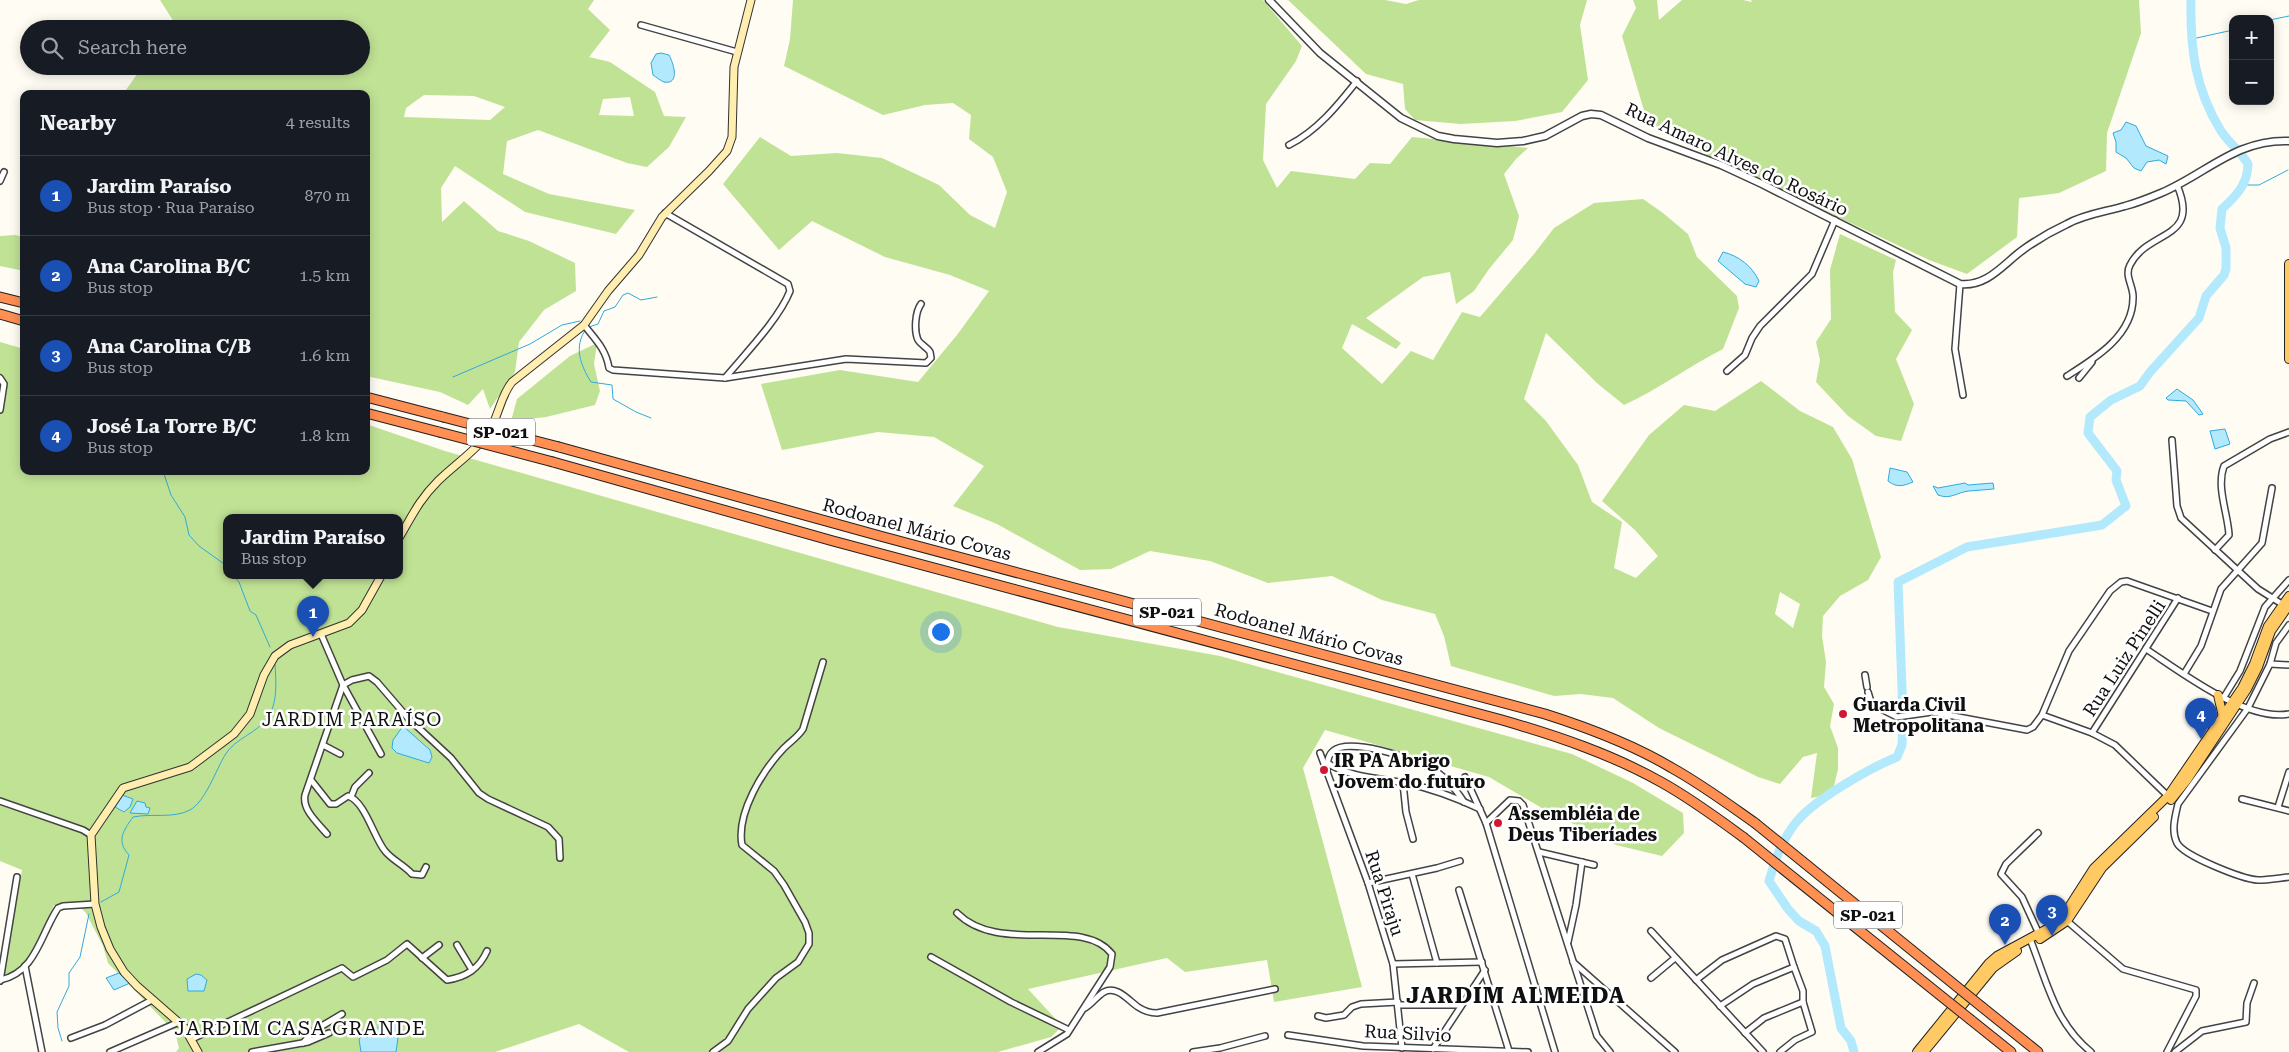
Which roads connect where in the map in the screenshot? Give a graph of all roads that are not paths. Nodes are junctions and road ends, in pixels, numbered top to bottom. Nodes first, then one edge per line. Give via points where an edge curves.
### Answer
1 (751, 0) edge
2 (1269, 0) edge
3 (641, 25) dead end
4 (737, 52) junction
5 (1356, 81) junction
6 (2289, 141) edge
7 (1289, 145) dead end
8 (4, 172) dead end
9 (0, 181) edge
10 (2177, 186) junction
11 (665, 213) junction
12 (1835, 220) junction
13 (2289, 264) edge
14 (1960, 284) junction
15 (0, 297) edge
16 (20, 301) edge
17 (920, 304) dead end
18 (0, 314) edge
19 (20, 319) edge
20 (584, 325) junction
21 (2096, 358) junction
22 (2289, 358) edge
23 (1728, 371) dead end
24 (2067, 376) dead end
25 (0, 378) edge
26 (725, 378) junction
27 (2079, 378) dead end
28 (1963, 395) dead end
29 (370, 398) edge
30 (0, 410) edge
31 (370, 414) edge
32 (2289, 432) edge
33 (2172, 440) dead end
34 (2272, 488) dead end
35 (403, 530) edge
36 (2215, 550) junction
37 (2238, 570) junction
38 (379, 579) edge
39 (2289, 580) edge
40 (2289, 596) edge
41 (2178, 598) junction
42 (2273, 599) junction
43 (2286, 605) edge
44 (2212, 611) junction
45 (2289, 624) edge
46 (321, 634) junction
47 (2146, 649) junction
48 (823, 662) dead end
49 (2270, 664) junction
50 (2289, 665) edge
51 (2184, 674) junction
52 (1865, 675) dead end
53 (343, 685) junction
54 (2221, 696) junction
55 (2236, 703) junction
56 (2248, 708) junction
57 (2289, 714) edge
58 (2042, 715) junction
59 (2222, 717) junction
60 (2092, 733) junction
61 (323, 745) junction
62 (1320, 753) dead end
63 (340, 754) dead end
64 (381, 754) dead end
65 (1328, 763) junction
66 (1327, 771) junction
67 (2289, 772) edge
68 (369, 773) dead end
69 (1465, 777) dead end
70 (311, 780) junction
71 (1403, 783) junction
72 (351, 796) junction
73 (2242, 799) dead end
74 (2173, 800) junction
75 (0, 801) edge
76 (1464, 802) junction
77 (2278, 807) junction
78 (1481, 810) junction
79 (2289, 811) edge
80 (1486, 823) junction
81 (2038, 833) dead end
82 (327, 834) dead end
83 (91, 835) junction
84 (1413, 839) dead end
85 (1539, 852) junction
86 (560, 858) dead end
87 (1460, 861) dead end
88 (1582, 862) junction
89 (1594, 865) dead end
90 (426, 867) dead end
91 (1412, 874) junction
92 (18, 877) dead end
93 (2289, 877) edge
94 (1368, 883) junction
95 (1459, 890) dead end
96 (95, 904) junction
97 (957, 914) dead end
98 (2067, 921) junction
99 (1650, 931) dead end
100 (2039, 934) junction
101 (2031, 941) junction
102 (1568, 944) junction
103 (439, 945) dead end
104 (457, 945) dead end
105 (2, 951) edge
106 (487, 951) dead end
107 (931, 957) dead end
108 (422, 958) junction
109 (1675, 958) junction
110 (1482, 962) junction
111 (1573, 962) junction
112 (1437, 963) junction
113 (1393, 964) junction
114 (24, 966) junction
115 (1794, 967) junction
116 (472, 970) junction
117 (1485, 970) junction
118 (1651, 978) dead end
119 (0, 980) edge
120 (1696, 980) junction
121 (2254, 983) dead end
122 (1275, 989) dead end
123 (152, 1000) junction
124 (1802, 1002) junction
125 (1398, 1003) junction
126 (1460, 1005) junction
127 (1720, 1006) junction
128 (1083, 1010) junction
129 (342, 1014) dead end
130 (1318, 1016) dead end
131 (179, 1022) junction
132 (1069, 1030) junction
133 (329, 1033) dead end
134 (1745, 1033) junction
135 (1288, 1035) dead end
136 (1265, 1036) dead end
137 (71, 1038) dead end
138 (192, 1039) junction
139 (303, 1043) junction
140 (1402, 1048) junction
141 (1432, 1049) junction
142 (1509, 1051) junction
143 (2090, 1051) edge
144 (42, 1052) edge
145 (110, 1052) edge
146 (198, 1052) edge
147 (252, 1052) edge
148 (713, 1052) edge
149 (1038, 1052) edge
150 (1193, 1052) edge
151 (1528, 1052) edge
152 (1555, 1052) edge
153 (1610, 1052) edge
154 (1675, 1052) edge
155 (1763, 1052) edge
156 (1780, 1052) edge
157 (1918, 1052) edge
158 (1924, 1052) edge
159 (2011, 1052) edge
160 (2038, 1052) edge
161 (2167, 1052) edge
162 (2175, 1052) edge

1 - 4 main road
2 - 5 street, Rua Amaro Alves do Rosário via 1307,41
3 - 4 street
4 - 11 main road via 729,147 720,160
5 - 7 street via 1341,101 1306,135
5 - 12 street, Rua Amaro Alves do Rosário via 1405,120 1454,139 1497,143 1523,141 1545,136 1582,116 1601,115 1648,138 1738,172
6 - 10 street via 2242,148
8 - 9 street
10 - 14 street via 2128,206 2068,223 2024,249 1992,275 1973,283
10 - 21 street via 2184,210 2181,224 2155,240 2130,264 2131,312 2114,340
11 - 20 main road via 639,256
11 - 26 street via 790,287 788,298 774,319
12 - 14 street, Rua Amaro Alves do Rosário
12 - 23 street via 1812,274 1760,326 1745,355
13 - 22 main road
14 - 28 street via 1955,349
15 - 16 highway
17 - 26 street via 916,313 917,337 930,352 931,358 926,363 846,359
18 - 19 highway
20 - 26 street via 599,342 609,368 613,370
20 - 35 main road via 512,382 503,394 489,432 420,501
21 - 24 street
21 - 27 street
25 - 30 street via 4,384
29 - 160 highway, Rodoanel Mário Covas / SP-021, bridge via 1580,725 1670,767 1755,823
31 - 159 highway, Rodoanel Mário Covas / SP-021, bridge via 1560,737 1624,762 1696,803
32 - 36 street via 2270,439 2224,466 2223,492 2229,535
33 - 36 street via 2178,513 2185,524
34 - 37 street via 2262,543
36 - 37 street
37 - 42 street
37 - 44 street via 2221,589
38 - 46 main road via 355,618 342,628
39 - 42 street
40 - 43 main road
41 - 44 street
41 - 47 street, Rua Luiz Pinelli
41 - 58 street via 2127,581 2115,586 2069,651
42 - 43 street
42 - 54 street via 2260,616 2240,671
43 - 55 main road via 2271,631 2258,667
44 - 51 street via 2201,646
45 - 49 street via 2276,643
46 - 53 street
46 - 83 main road via 290,645 272,660 250,714 234,734 190,768 123,788
47 - 51 street
47 - 60 street, Rua Luiz Pinelli
48 - 148 street via 803,729 758,783 740,837 742,845 774,871 796,904 810,933 809,944 798,962 776,978 748,1009 728,1041
49 - 50 street
49 - 56 street
51 - 54 street
52 - 58 street via 1871,702 1897,718 1938,712 2027,730
53 - 61 street
53 - 64 street
53 - 86 street via 360,677 373,678 408,718 462,770 479,793 548,827 559,838
54 - 55 street
54 - 59 main road
55 - 56 street
55 - 59 main road
55 - 74 main road
56 - 57 street via 2267,715
56 - 74 street
58 - 60 street
59 - 74 main road
60 - 74 street via 2121,750
61 - 63 street
61 - 70 street
62 - 66 street, Rua Piraju
65 - 66 street
65 - 71 street via 1364,777
65 - 76 street via 1330,755 1339,748 1389,752 1441,775
66 - 94 street, Rua Piraju
67 - 77 street
68 - 72 street via 354,787
69 - 78 street
70 - 72 street via 330,804
70 - 82 street via 304,802
71 - 76 street
71 - 84 street
72 - 90 street via 389,856 416,875 424,873
73 - 77 street
74 - 93 street via 2174,832 2178,845 2186,852 2239,876 2258,880
74 - 98 main road via 2102,868
74 - 100 main road via 2094,868 2062,918
75 - 83 street
76 - 78 street
77 - 79 street
78 - 80 street
80 - 85 street via 1510,800 1519,801 1527,812
80 - 152 street
81 - 100 street via 2001,871 2002,877 2024,900
83 - 96 main road
85 - 88 street
85 - 102 street
87 - 91 street
88 - 89 street
88 - 102 street
91 - 94 street
91 - 112 street
92 - 105 street
94 - 113 street, Rua Piraju
95 - 110 street
96 - 114 street via 58,908 34,955
96 - 123 main road via 104,936 124,972
97 - 128 street via 972,926 998,934 1081,937 1100,943 1112,954 1110,967
98 - 101 main road
98 - 161 street via 2123,969 2196,990 2196,996
99 - 109 street
100 - 101 main road
101 - 143 street via 2065,1025
101 - 157 main road via 1988,963
101 - 158 main road via 1993,968
102 - 111 street
103 - 108 street
104 - 116 street
105 - 119 street
106 - 116 street via 481,964
107 - 132 street
108 - 116 street via 446,980
108 - 138 street via 407,944 387,960 352,977 342,968
109 - 118 street
109 - 120 street
110 - 112 street
110 - 117 street
111 - 153 street via 1597,1036
111 - 154 street
112 - 113 street
113 - 125 street, Rua Piraju
114 - 119 street via 11,977
114 - 144 street
115 - 120 street via 1785,939 1776,936 1722,960
115 - 124 street via 1803,991
115 - 127 street via 1753,984
117 - 126 street
117 - 142 street
120 - 127 street
121 - 162 street via 2247,1003 2246,1022 2202,1031
122 - 128 street via 1157,1013 1148,1012 1129,998 1107,991
123 - 131 main road
123 - 137 street via 105,1025
124 - 134 street via 1764,1018
124 - 156 street via 1812,1032
125 - 126 street
125 - 130 street via 1356,1006 1344,1015
125 - 140 street, Rua Piraju
126 - 141 street
127 - 134 street
128 - 132 street
129 - 139 street via 315,1030
131 - 138 main road
131 - 145 street
132 - 149 street via 1060,1040
133 - 139 street
134 - 155 street
135 - 140 street, Rua Silvio
136 - 150 street
138 - 146 main road
139 - 147 street
140 - 141 street, Rua Silvio
141 - 142 street, Rua Silvio
142 - 151 street, Rua Silvio

